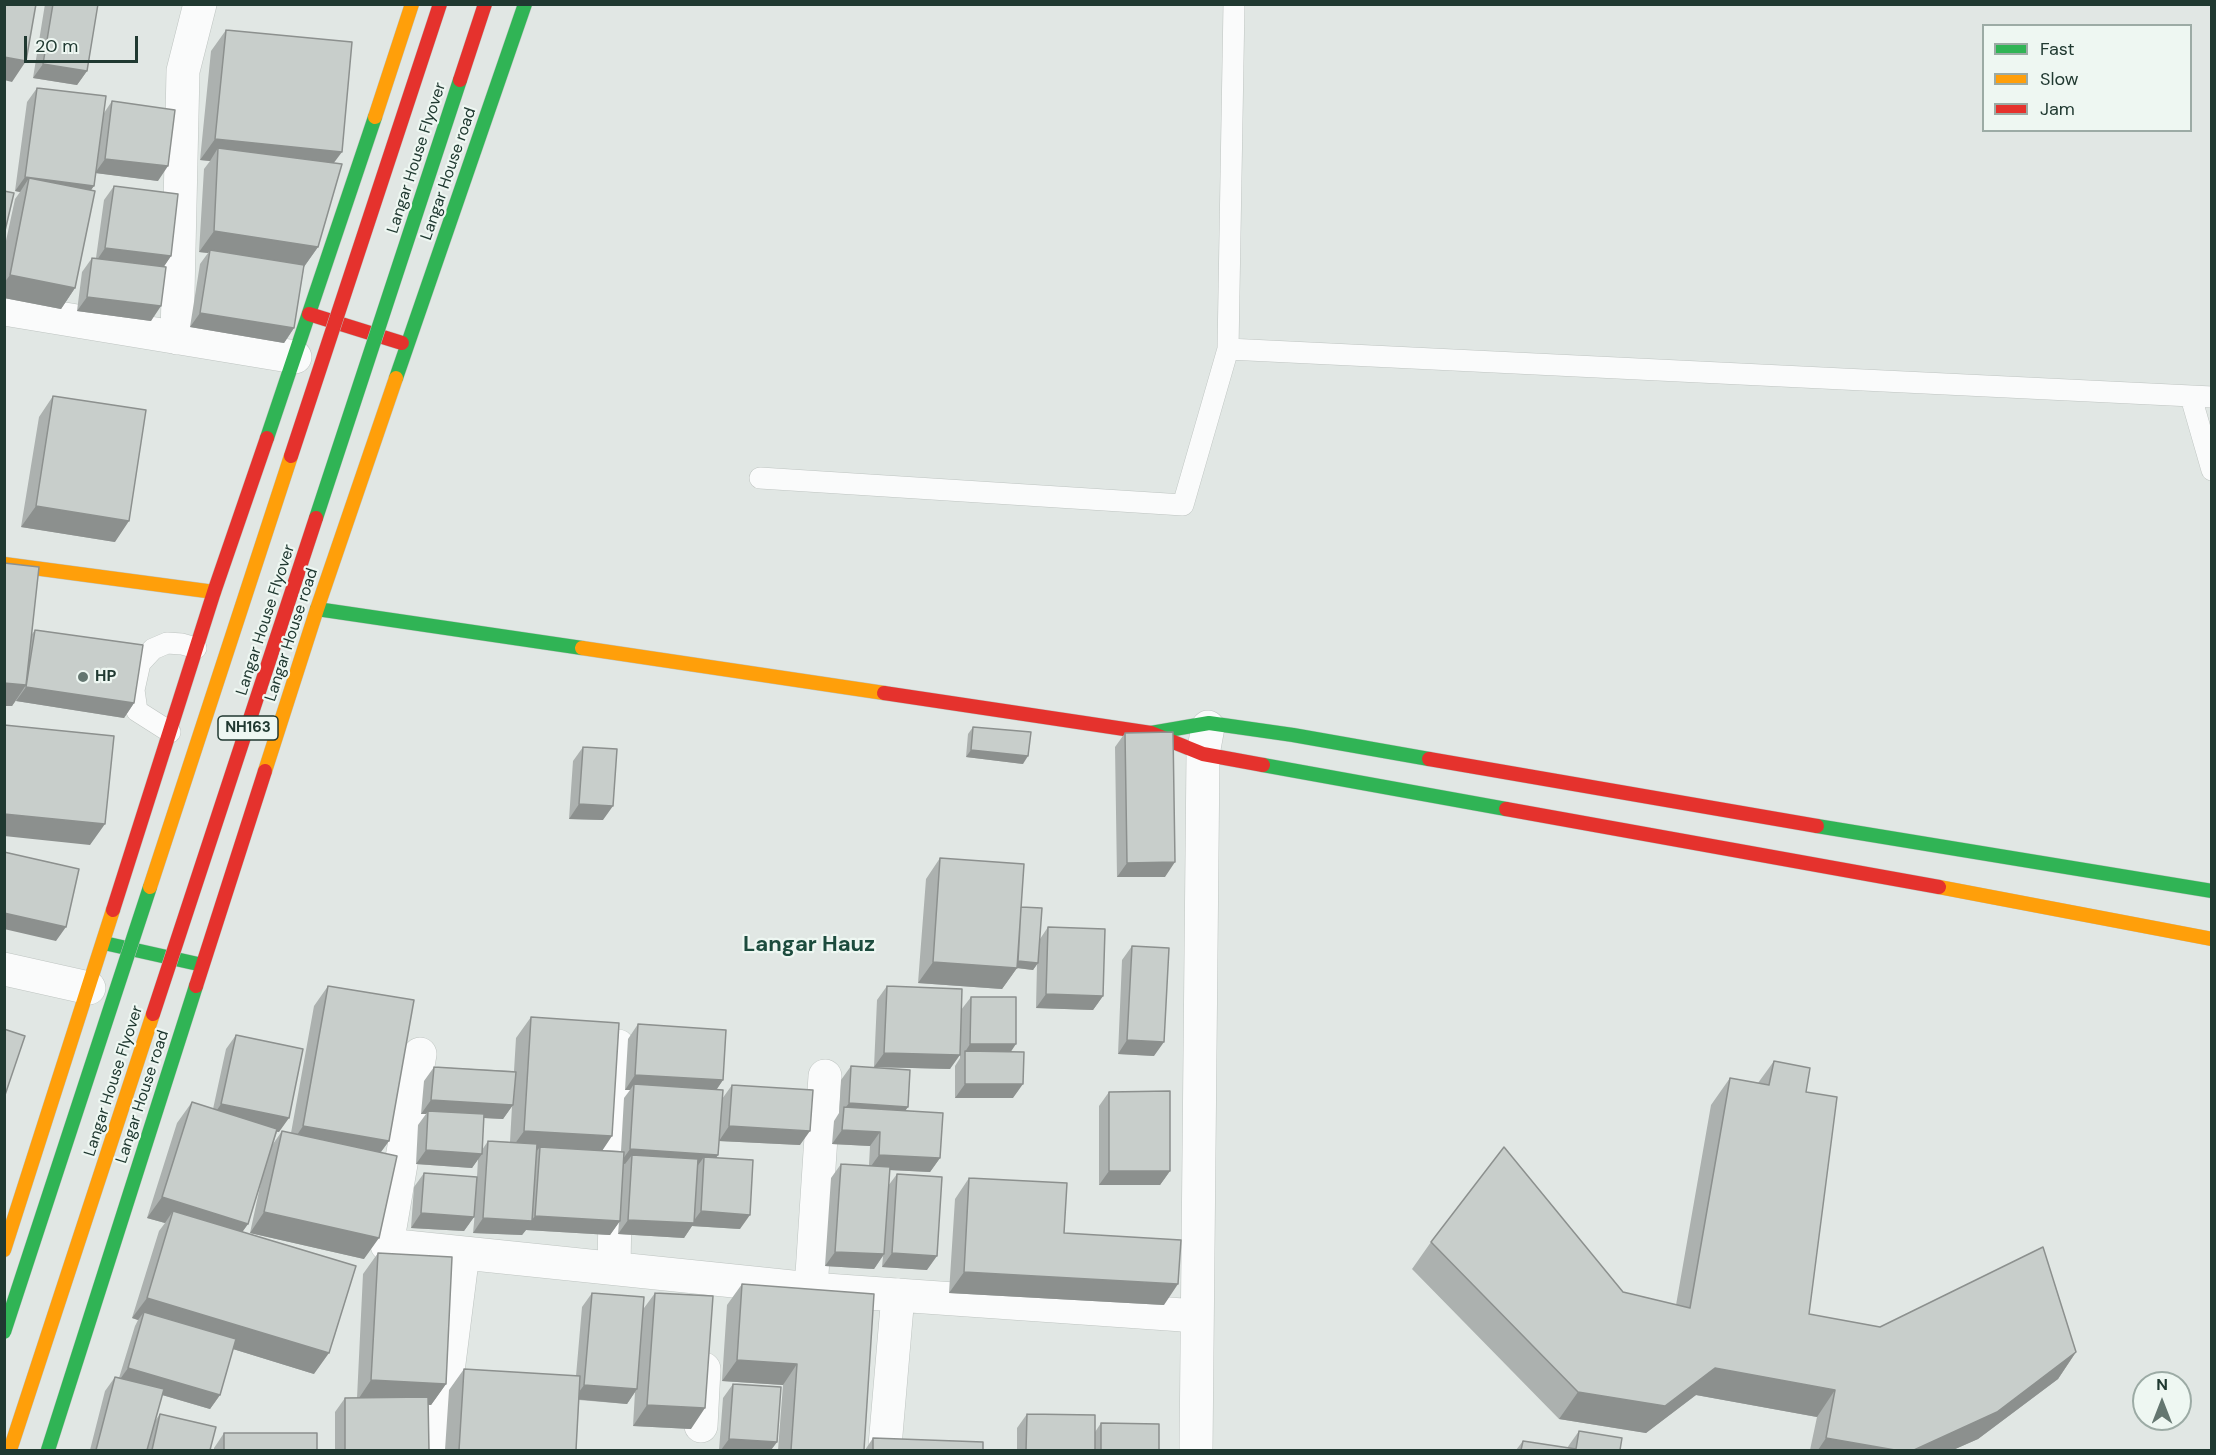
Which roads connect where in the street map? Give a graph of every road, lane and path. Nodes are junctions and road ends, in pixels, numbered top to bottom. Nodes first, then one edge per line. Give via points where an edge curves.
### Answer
1 (200, 4) edge
2 (412, 4) edge
3 (440, 4) edge
4 (485, 4) edge
5 (525, 4) edge
6 (1234, 4) edge
7 (4, 309) edge
8 (309, 314) junction
9 (177, 338) junction
10 (408, 345) junction
11 (1228, 349) junction
12 (295, 357) junction
13 (2201, 397) edge
14 (2211, 470) edge
15 (760, 478) dead end
16 (4, 564) edge
17 (214, 592) junction
18 (317, 609) junction
19 (196, 648) junction
20 (1209, 723) junction
21 (170, 732) junction
22 (1151, 734) junction
23 (1203, 754) junction
24 (2211, 891) edge
25 (2211, 939) edge
26 (104, 943) junction
27 (203, 965) junction
28 (4, 969) edge
29 (89, 988) junction
30 (618, 1046) edge
31 (420, 1054) dead end
32 (825, 1076) dead end
33 (4, 1250) edge
34 (463, 1253) junction
35 (615, 1268) junction
36 (708, 1277) junction
37 (811, 1289) junction
38 (898, 1295) junction
39 (1197, 1316) junction
40 (4, 1332) edge
41 (701, 1426) edge
42 (885, 1446) edge
43 (10, 1450) edge
44 (48, 1450) edge
45 (438, 1450) edge
46 (1196, 1450) edge

1 - 9 street via 183,71
2 - 8 main road
3 - 40 main road, Langar House Flyover / NH163, bridge
4 - 43 main road, Langar House Flyover / NH163, bridge
5 - 10 main road, Langar House road
6 - 11 lane
7 - 9 street
8 - 10 main road
8 - 12 main road
9 - 12 street
10 - 18 main road, Langar House road
11 - 13 lane
11 - 15 lane via 1184,505
12 - 17 main road
13 - 14 lane
16 - 17 main road
17 - 19 main road
18 - 22 main road
18 - 27 main road, Langar House road
19 - 21 main road
19 - 21 lane via 167,643 153,649 140,663 134,690 137,711
20 - 22 main road
20 - 23 street
20 - 24 main road
21 - 26 main road
22 - 23 main road
23 - 25 main road
23 - 39 street
26 - 27 main road
26 - 29 main road
27 - 44 main road, Langar House road
28 - 29 street
29 - 33 main road
30 - 35 street
31 - 34 street via 387,1245
32 - 37 street
34 - 35 street
34 - 45 street
35 - 36 street
36 - 37 street
36 - 41 street
37 - 38 street
38 - 39 street
38 - 42 street
39 - 46 street

